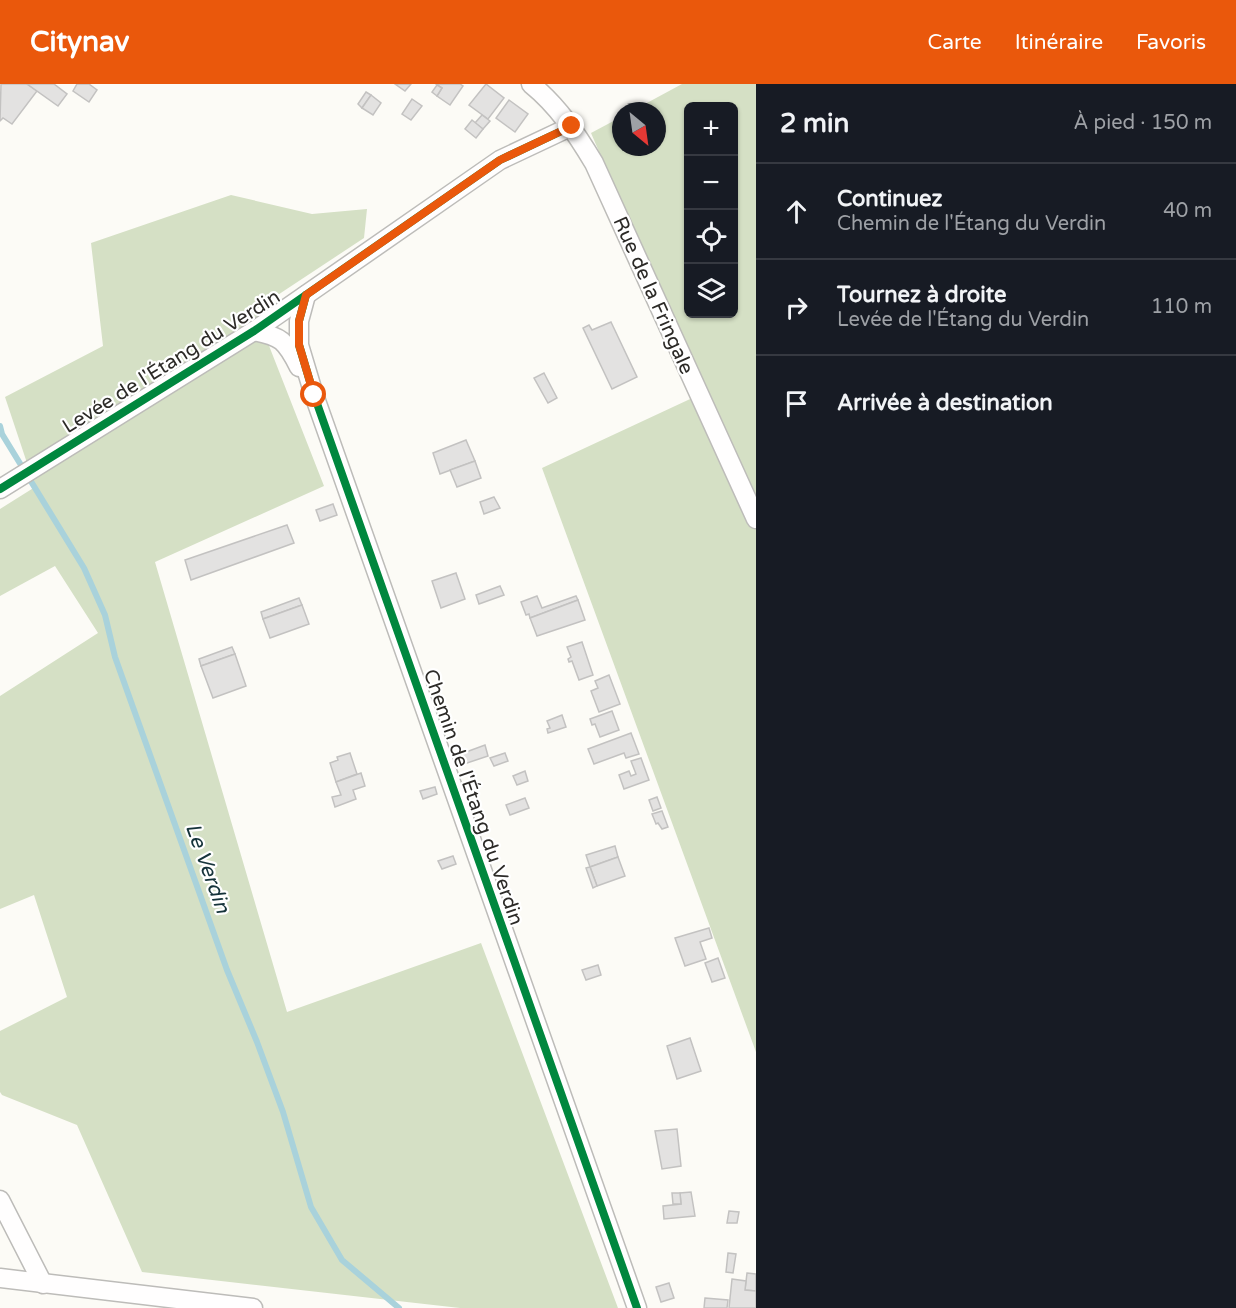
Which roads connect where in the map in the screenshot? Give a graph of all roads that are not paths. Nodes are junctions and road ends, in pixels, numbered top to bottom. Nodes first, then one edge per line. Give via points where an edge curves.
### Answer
1 (531, 84) edge
2 (572, 126) junction
3 (306, 295) junction
4 (254, 331) junction
5 (314, 395) junction
6 (0, 489) edge
7 (756, 519) edge
8 (0, 1200) edge
9 (0, 1278) edge
10 (44, 1284) junction
11 (253, 1308) edge
12 (637, 1308) edge

1 - 2 street, Rue de la Fringale
2 - 3 street, Levée de l'Étang du Verdin via 500,160
2 - 7 street, Rue de la Fringale via 594,162
3 - 4 street, Levée de l'Étang du Verdin
3 - 5 street, Chemin de l'Étang du Verdin via 299,321 299,345
4 - 5 street, Chemin de l'Étang du Verdin via 276,335 291,351
4 - 6 street, Levée de l'Étang du Verdin
5 - 12 street, Chemin de l'Étang du Verdin
8 - 10 street
9 - 10 street
10 - 11 street

